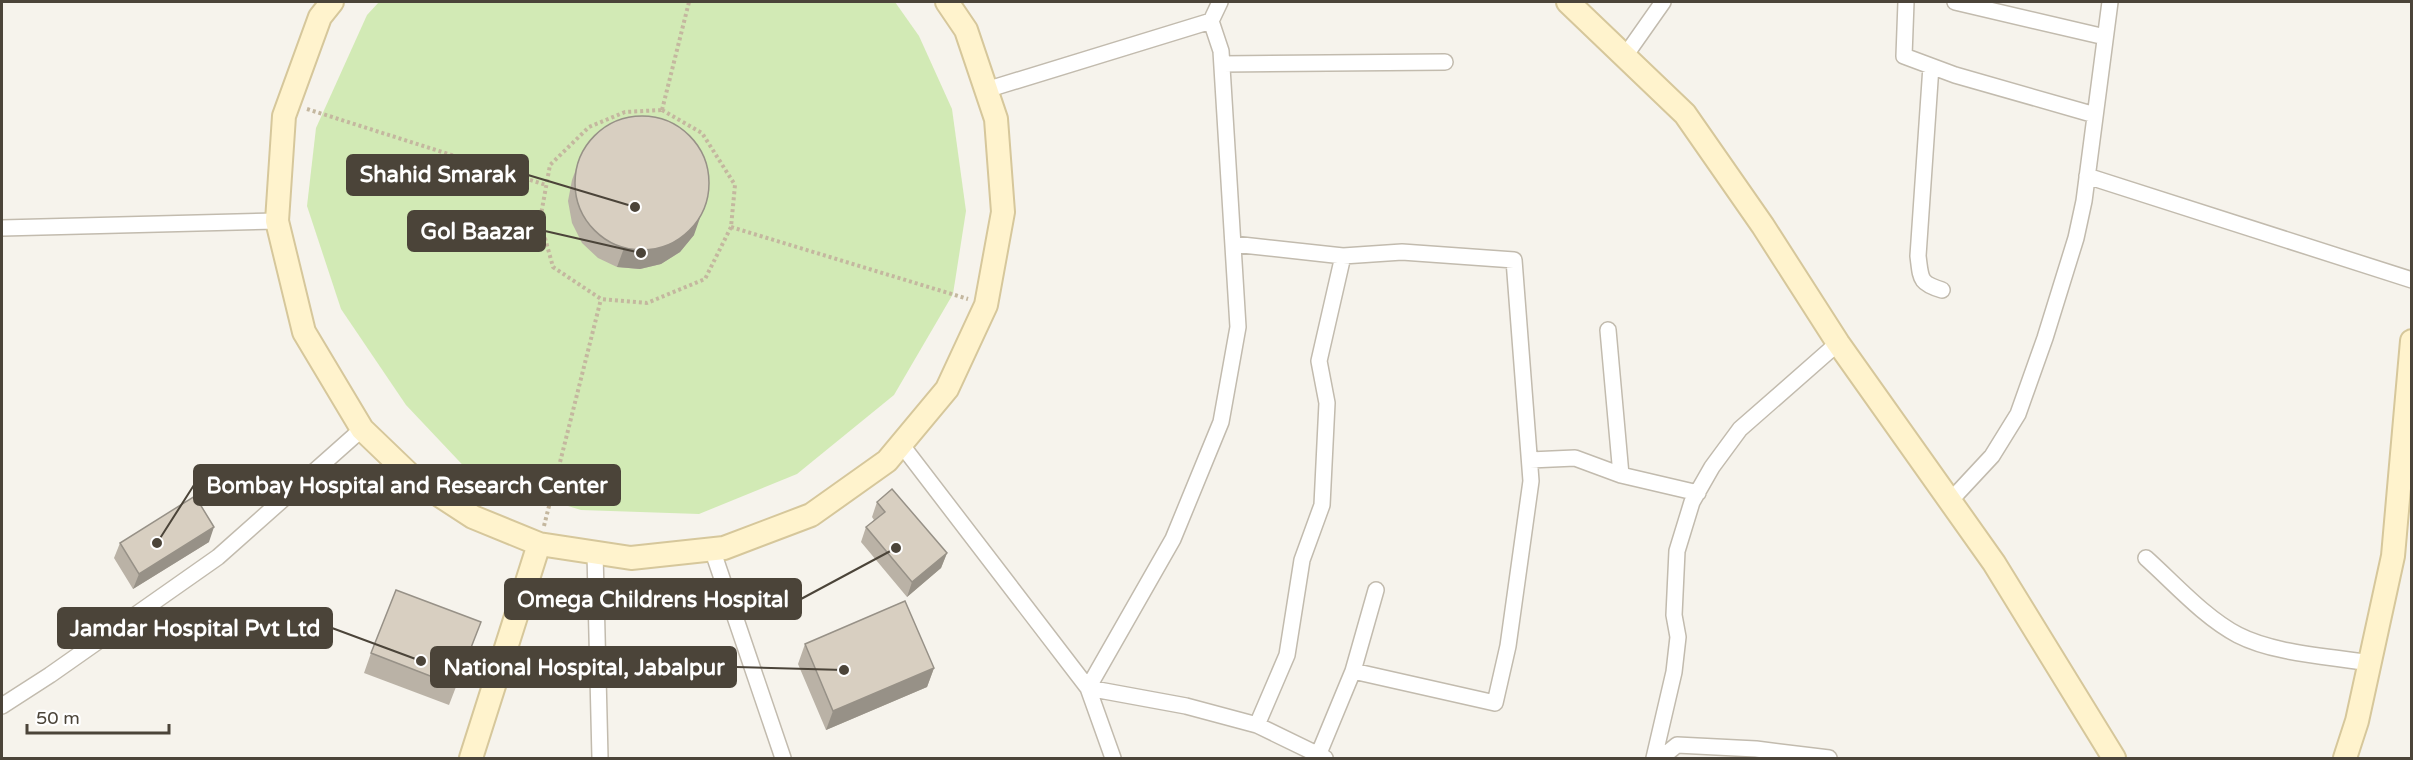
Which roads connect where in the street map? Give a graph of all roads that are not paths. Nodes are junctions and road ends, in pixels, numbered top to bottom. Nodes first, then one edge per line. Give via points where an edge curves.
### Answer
1 (332, 2) edge
2 (947, 2) edge
3 (1220, 2) edge
4 (1568, 2) edge
5 (1663, 2) edge
6 (1906, 2) edge
7 (1955, 2) edge
8 (2110, 2) edge
9 (1211, 21) junction
10 (2105, 37) junction
11 (1625, 56) junction
12 (1445, 62) dead end
13 (1222, 64) junction
14 (1931, 66) junction
15 (986, 90) junction
16 (2095, 115) junction
17 (2087, 176) junction
18 (277, 222) junction
19 (2, 228) edge
20 (1233, 244) junction
21 (1343, 256) junction
22 (2412, 280) edge
23 (1942, 290) dead end
24 (1608, 330) dead end
25 (2412, 341) edge
26 (1838, 343) junction
27 (362, 429) junction
28 (901, 444) junction
29 (1530, 460) junction
30 (1621, 475) junction
31 (1698, 493) junction
32 (1951, 500) junction
33 (539, 544) junction
34 (712, 549) junction
35 (595, 553) junction
36 (2146, 558) dead end
37 (1376, 590) dead end
38 (2370, 663) junction
39 (1353, 671) junction
40 (1088, 688) junction
41 (2, 706) edge
42 (1257, 725) junction
43 (1319, 758) edge
44 (471, 759) edge
45 (600, 759) edge
46 (783, 759) edge
47 (1113, 759) edge
48 (1654, 759) edge
49 (1661, 759) edge
50 (1830, 759) edge
51 (2114, 759) edge
52 (2345, 759) edge

1 - 18 street via 320,17 284,116
2 - 15 street via 966,30
3 - 9 street
4 - 11 street
5 - 11 street
6 - 14 street via 1904,56
7 - 10 street
8 - 10 street
9 - 13 street
9 - 15 street
10 - 16 street
11 - 26 street via 1685,114
12 - 13 street
13 - 20 street
14 - 16 street
14 - 23 street via 1918,256 1921,278 1927,285
15 - 28 street via 996,119 1003,212 986,305 946,389
16 - 17 street
17 - 22 street
17 - 32 street via 2076,238 2018,414 1992,456
18 - 19 street
18 - 27 street via 303,332
20 - 21 street
20 - 40 street via 1238,327 1221,422 1173,539
21 - 29 street via 1402,252 1514,260
21 - 42 street via 1319,361 1327,403 1322,505 1302,560 1287,655
24 - 30 street
25 - 38 street via 2393,556
26 - 31 street via 1740,429
26 - 32 street
27 - 33 street via 413,478 473,517
27 - 41 street via 218,557
28 - 34 street via 887,461 811,515
28 - 40 street
29 - 30 street via 1575,458
29 - 39 street via 1528,510 1494,703
30 - 31 street
31 - 48 street via 1677,551 1674,615 1678,637
32 - 51 street
33 - 35 street
33 - 44 street
34 - 35 street via 631,558
34 - 46 street
35 - 45 street
36 - 38 street via 2211,617 2239,635 2266,645
37 - 39 street
38 - 52 street
39 - 43 street
40 - 42 street via 1186,706
40 - 47 street
42 - 43 street
49 - 50 street via 1677,745 1756,749

